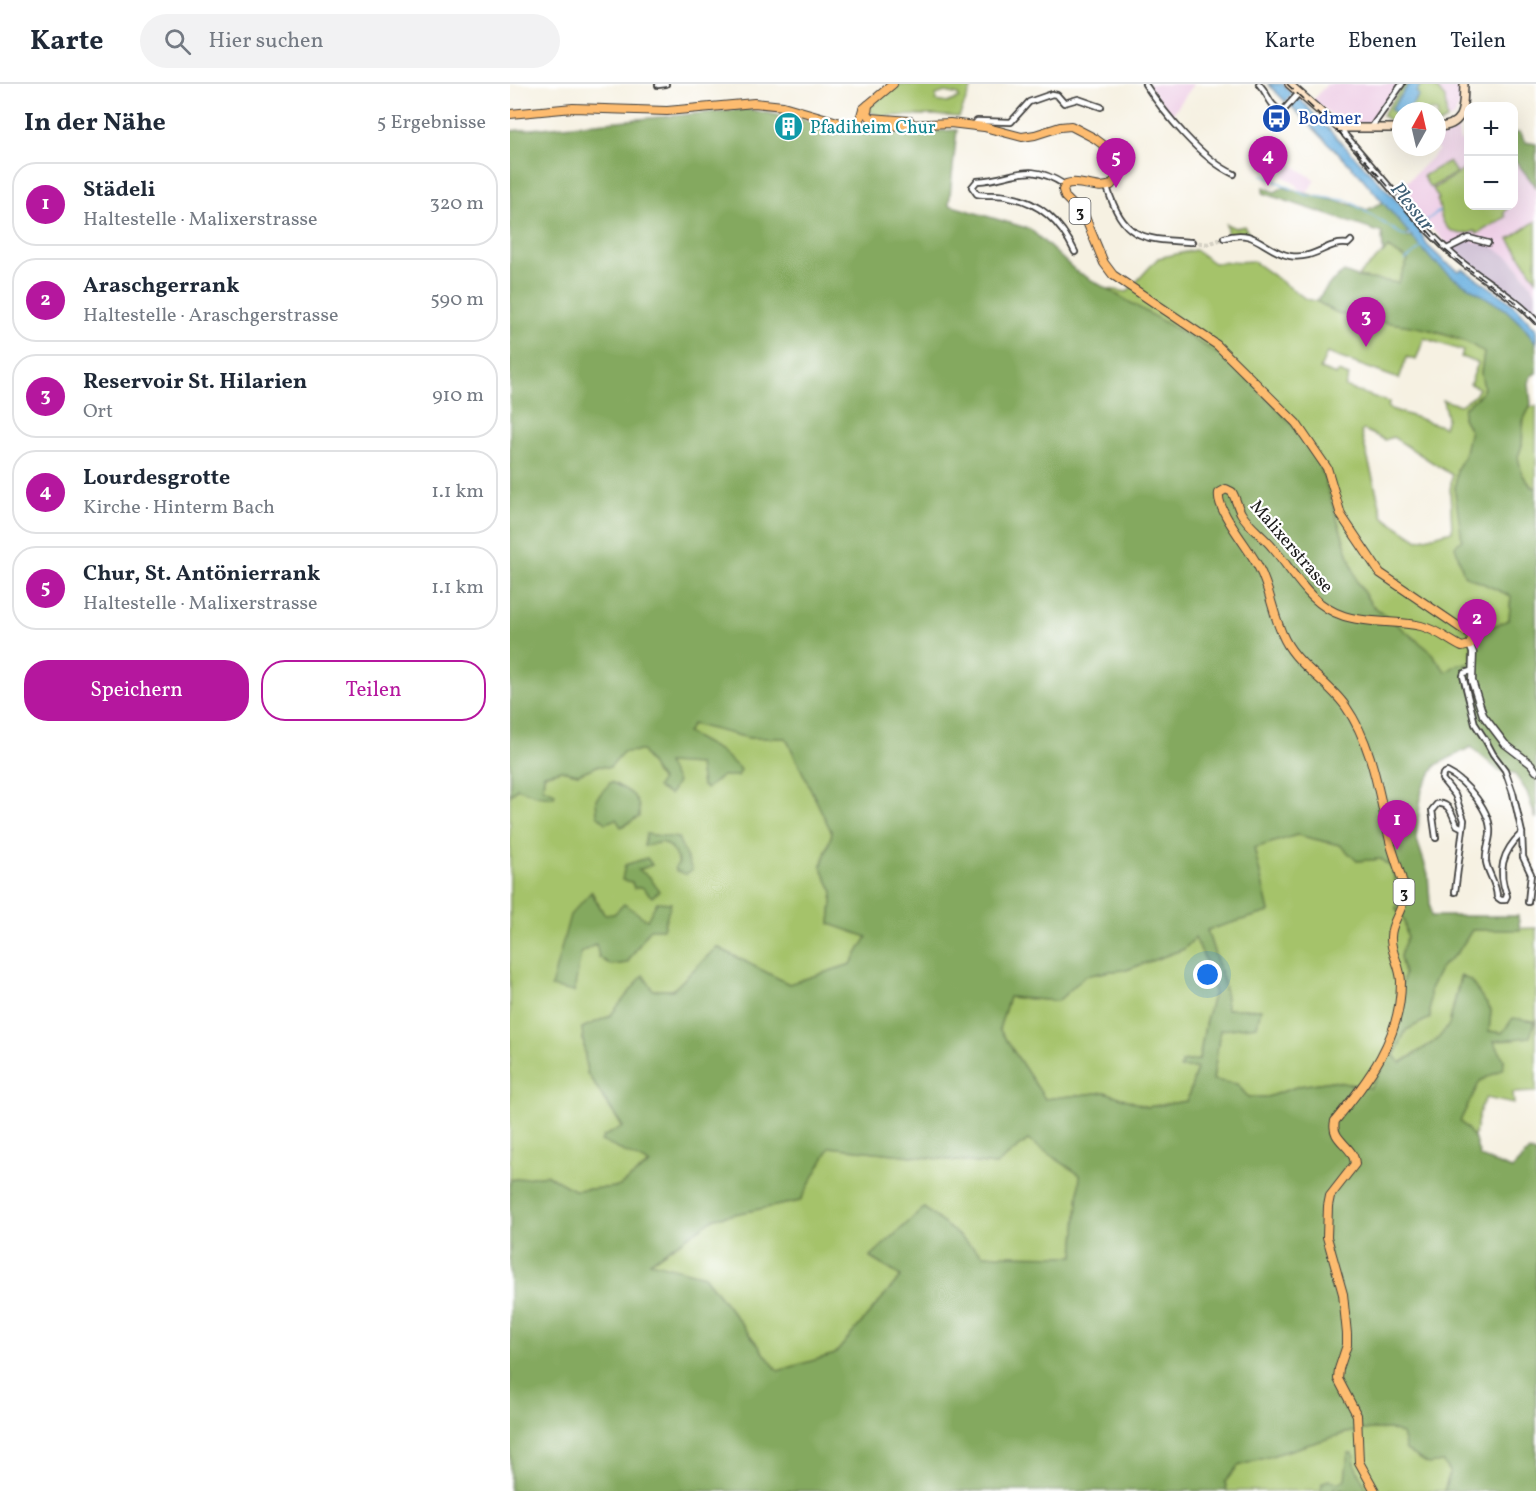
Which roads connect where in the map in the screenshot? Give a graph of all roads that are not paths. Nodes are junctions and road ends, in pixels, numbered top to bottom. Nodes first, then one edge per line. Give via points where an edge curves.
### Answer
1 (666, 84) edge
2 (893, 84) edge
3 (1145, 84) edge
4 (1259, 84) edge
5 (1289, 84) edge
6 (1402, 84) edge
7 (1464, 84) edge
8 (658, 85) edge
9 (1298, 95) junction
10 (868, 105) junction
11 (1101, 107) dead end
12 (510, 114) edge
13 (923, 123) junction
14 (974, 125) junction
15 (858, 126) junction
16 (1446, 126) edge
17 (1342, 128) junction
18 (1392, 128) edge
19 (1371, 129) junction
20 (1234, 174) dead end
21 (1065, 185) junction
22 (1107, 187) junction
23 (1224, 238) tunnel mouth
24 (1351, 241) dead end
25 (1192, 242) tunnel mouth
26 (1488, 243) dead end
27 (1447, 249) junction
28 (1075, 252) dead end
29 (1536, 321) edge
30 (1470, 645) junction
31 (1471, 671) junction
32 (1536, 771) edge
33 (1463, 828) junction
34 (1522, 833) junction
35 (1436, 838) dead end
36 (1533, 870) edge
37 (1455, 892) dead end
38 (1528, 902) dead end
39 (1375, 1491) edge

1 - 8 street
2 - 10 main road
3 - 20 street via 1170,118 1213,161
4 - 9 street via 1272,105 1282,112
5 - 9 main road
6 - 19 street
7 - 16 main road via 1459,118
9 - 17 main road
10 - 13 main road via 867,114 873,119
10 - 15 main road via 861,112
11 - 14 street via 1078,99 1064,104 1052,94 1027,103 1011,122 977,121
12 - 15 main road via 573,108 667,111 754,103 783,106
13 - 14 main road, 3
13 - 15 main road, 3
14 - 22 main road, 3 via 1022,137 1063,126 1077,128 1113,150 1119,158 1120,175
17 - 19 main road
17 - 27 street
18 - 19 main road
21 - 22 main road, 3 via 1071,182
21 - 28 street via 1028,171 977,181 972,187 977,194 1015,198 1043,210 1060,225
21 - 30 main road, 3 via 1064,196 1085,217 1113,275 1217,345 1288,414 1327,468 1341,515 1380,573 1466,631 1472,637
22 - 25 street via 1120,218 1134,233 1149,239
23 - 24 street via 1247,235 1293,256 1315,254 1335,243
26 - 27 street via 1469,238
27 - 29 street
30 - 31 street
30 - 39 main road, Malixerstrasse / 3 via 1462,647 1421,626 1349,617 1322,605 1245,520 1232,492 1226,489 1219,493 1226,513 1259,567 1285,640 1337,695 1359,728 1404,888 1403,904 1391,936 1401,978 1395,1023 1375,1070 1335,1121 1335,1134 1352,1151 1355,1164 1330,1196 1326,1223 1330,1253 1343,1294 1347,1334 1338,1379 1357,1415 1359,1462
31 - 32 street via 1487,722
31 - 34 street via 1464,673 1463,678 1471,715 1506,773
33 - 34 street via 1456,797 1442,779 1444,773 1460,782 1485,812 1490,832 1486,859 1501,900 1507,896 1501,881 1505,859
33 - 35 street via 1456,825 1448,806 1437,804 1432,810
33 - 37 street
34 - 36 street via 1523,859
36 - 38 street

